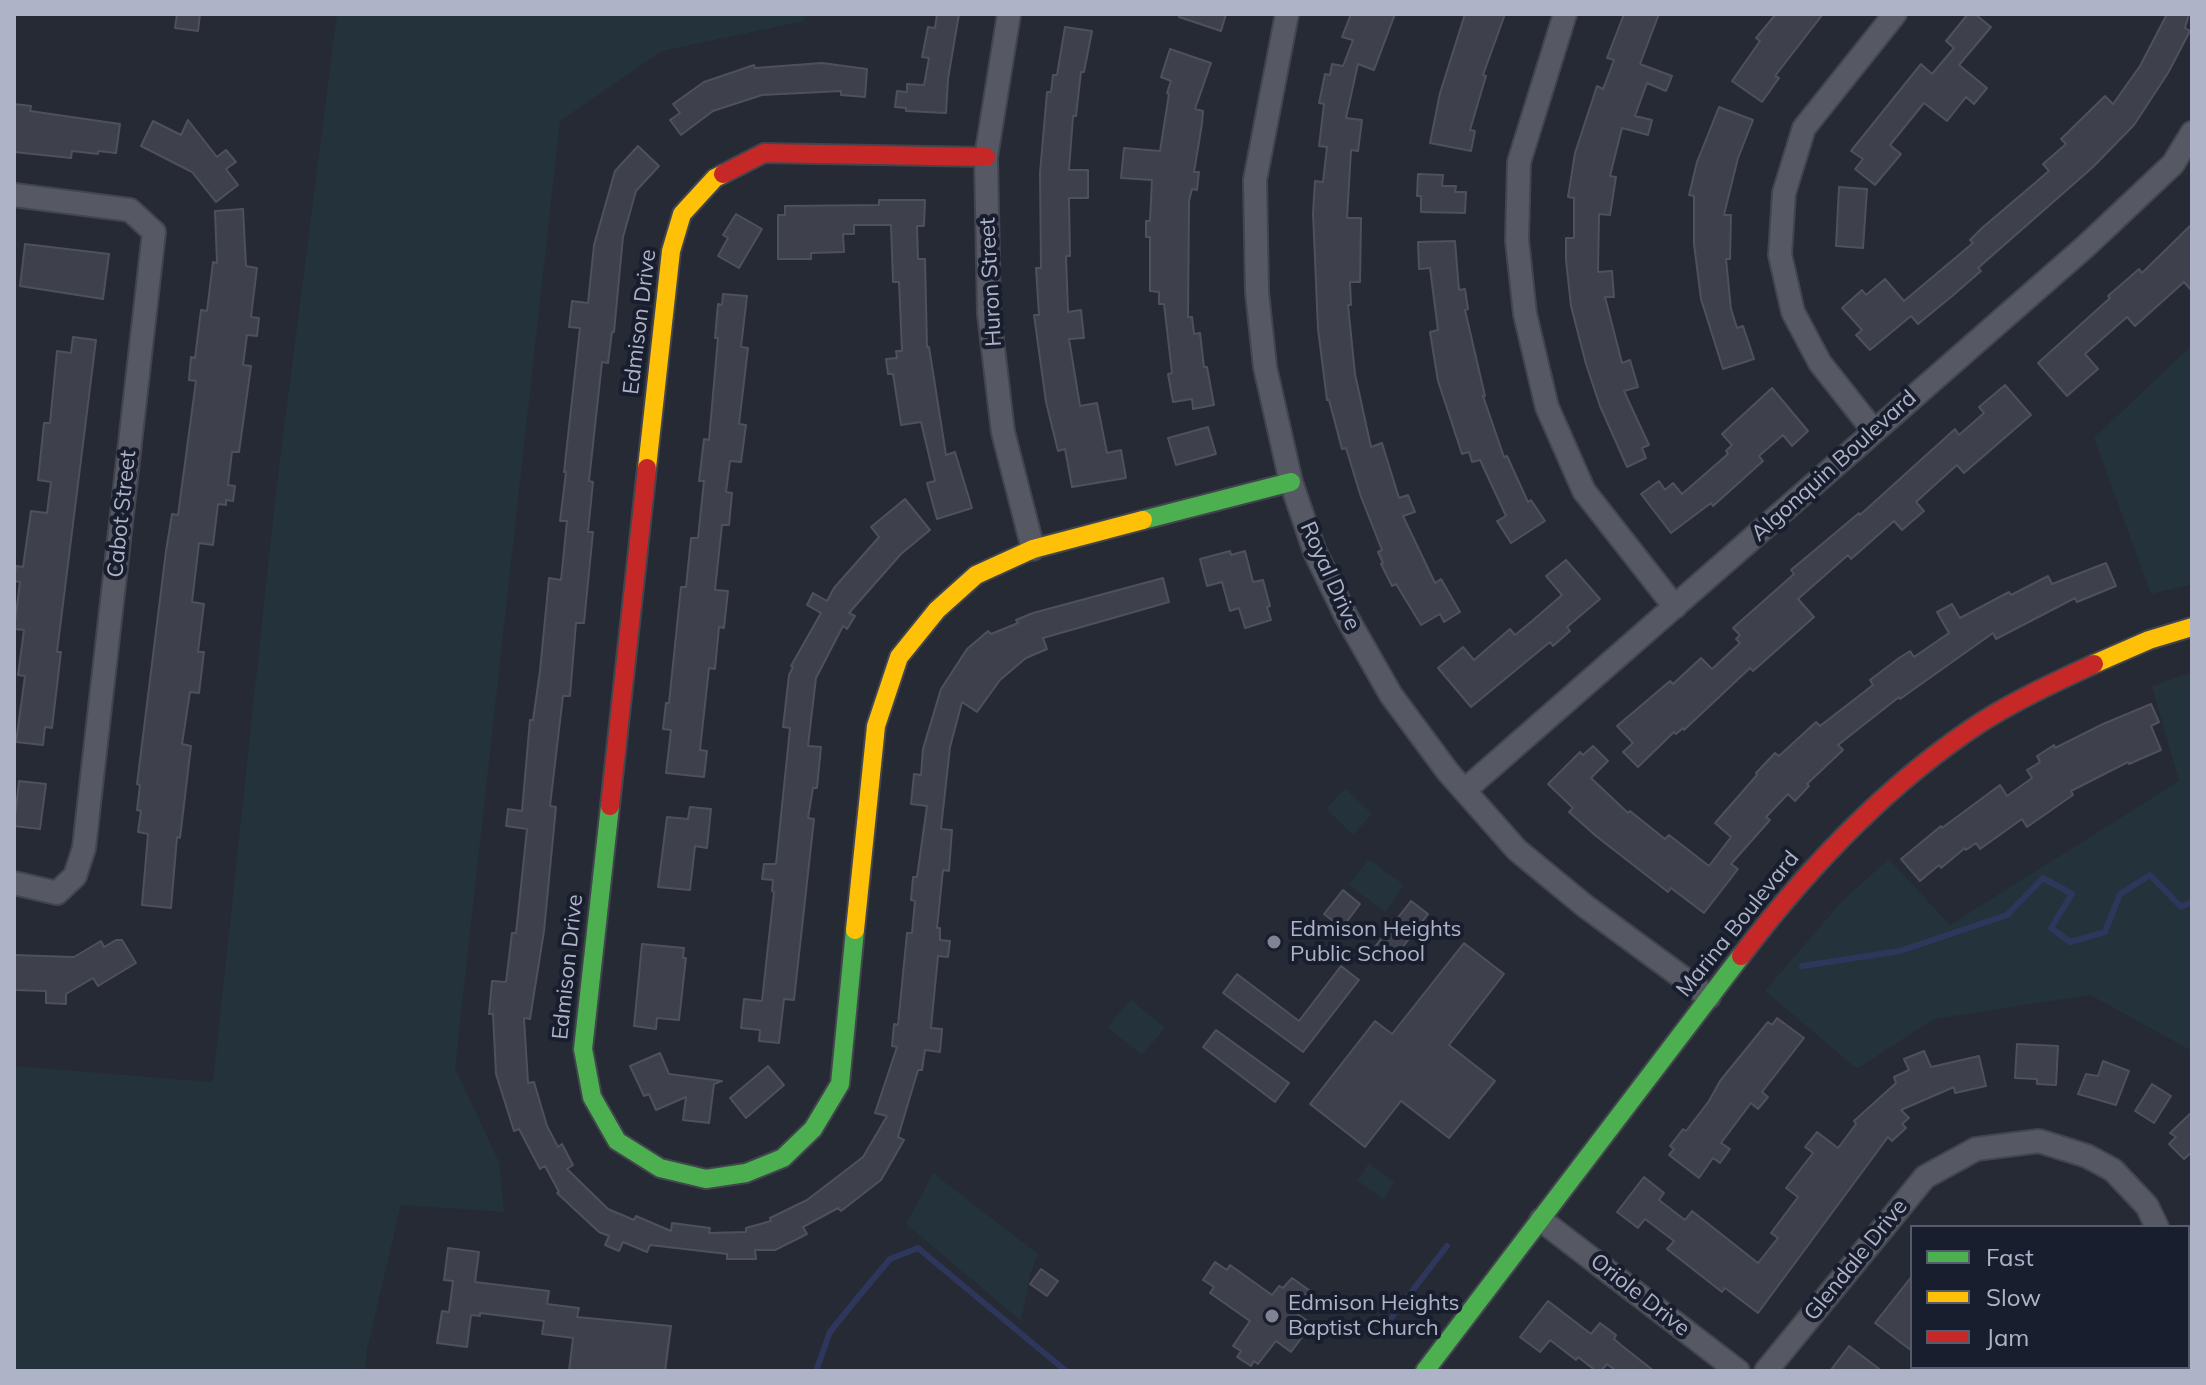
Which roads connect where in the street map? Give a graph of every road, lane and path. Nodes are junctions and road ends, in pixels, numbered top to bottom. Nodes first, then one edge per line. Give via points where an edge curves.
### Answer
1 (1009, 14) edge
2 (1287, 14) edge
3 (1565, 14) edge
4 (1895, 14) edge
5 (2192, 133) edge
6 (986, 157) junction
7 (14, 195) edge
8 (1873, 430) junction
9 (1291, 482) junction
10 (1033, 549) junction
11 (1675, 607) junction
12 (2192, 627) edge
13 (1465, 790) junction
14 (14, 883) edge
15 (1709, 997) junction
16 (1541, 1220) junction
17 (2156, 1225) edge
18 (1425, 1371) edge
19 (1738, 1371) edge
20 (1766, 1371) edge

1 - 6 street, Huron Street
2 - 9 street, Royal Drive via 1255,180 1265,367
3 - 11 street via 1519,162 1517,240 1525,314 1547,407 1584,491
4 - 8 street via 1804,128 1784,193 1780,255 1793,312 1820,363
5 - 8 street, Algonquin Boulevard via 2173,164 2086,246
6 - 10 street, Huron Street via 989,314 1003,432
6 - 10 street, Edmison Drive via 764,153 715,178 682,214 671,251 583,1049 592,1097 617,1141 660,1168 706,1179 746,1173 783,1158 813,1129 840,1084 876,726 899,657 937,610 976,575
7 - 14 street, Cabot Street via 130,210 154,232 84,848 75,876 57,893
8 - 11 street, Algonquin Boulevard
9 - 10 street, Edmison Drive
9 - 13 street, Royal Drive via 1315,552 1346,616 1391,695
11 - 13 street, Algonquin Boulevard
12 - 15 street, Marina Boulevard via 2097,662 2018,701 1943,750 1873,807 1806,875
13 - 15 street, Royal Drive via 1517,850
15 - 16 street, Marina Boulevard
16 - 18 street, Marina Boulevard
16 - 19 street, Oriole Drive
17 - 20 street, Glendale Drive via 2147,1206 2113,1170 2087,1156 2039,1141 1976,1149 1925,1177

